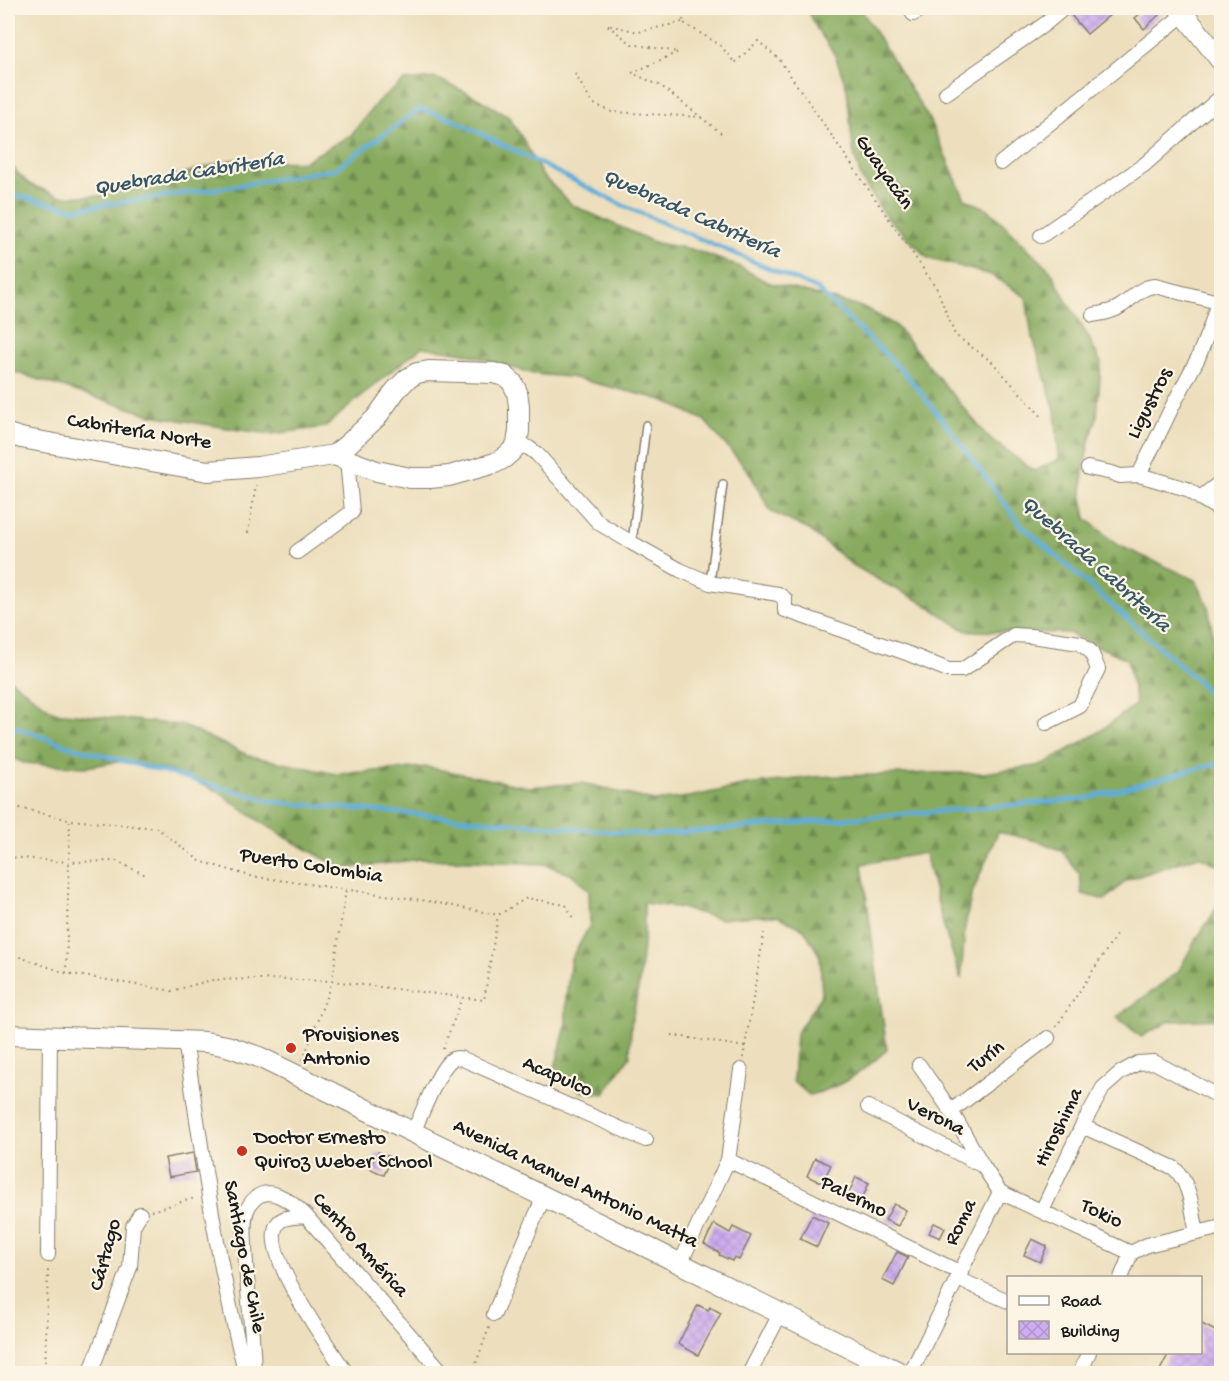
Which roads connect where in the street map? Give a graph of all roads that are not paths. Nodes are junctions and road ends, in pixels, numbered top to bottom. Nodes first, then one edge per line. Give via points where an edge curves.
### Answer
1 (1064, 8) edge
2 (1182, 10) edge
3 (1221, 62) edge
4 (946, 93) dead end
5 (1221, 96) edge
6 (1001, 163) dead end
7 (1041, 236) dead end
8 (1220, 300) edge
9 (1093, 315) dead end
10 (646, 425) dead end
11 (8, 434) edge
12 (517, 444) junction
13 (341, 457) junction
14 (1088, 468) dead end
15 (1139, 475) junction
16 (1221, 480) edge
17 (723, 484) dead end
18 (1200, 498) junction
19 (1221, 511) edge
20 (632, 543) junction
21 (297, 552) dead end
22 (710, 583) junction
23 (1046, 723) dead end
24 (8, 1035) edge
25 (50, 1036) junction
26 (1048, 1038) road end
27 (185, 1040) junction
28 (919, 1065) dead end
29 (741, 1070) road end
30 (1221, 1098) edge
31 (868, 1107) dead end
32 (951, 1112) junction
33 (1082, 1126) junction
34 (413, 1132) junction
35 (646, 1140) dead end
36 (728, 1160) junction
37 (982, 1166) junction
38 (1000, 1192) junction
39 (544, 1196) junction
40 (1042, 1211) junction
41 (140, 1214) road end
42 (306, 1216) junction
43 (1221, 1227) edge
44 (1197, 1233) junction
45 (1131, 1252) junction
46 (48, 1255) road end
47 (680, 1264) junction
48 (960, 1276) junction
49 (1122, 1276) edge
50 (1007, 1300) edge
51 (494, 1314) road end
52 (780, 1314) junction
53 (1089, 1354) edge
54 (866, 1366) edge
55 (90, 1374) edge
56 (246, 1374) edge
57 (254, 1374) edge
58 (347, 1374) edge
59 (444, 1374) edge
60 (749, 1374) edge
61 (903, 1374) edge
62 (910, 1374) edge
63 (1080, 1374) edge

1 - 4 street
2 - 3 main road
2 - 6 street
5 - 7 street via 1144,165
8 - 9 street, Ligustros via 1148,286 1123,306
8 - 15 street, Ligustros via 1198,358
10 - 20 lane
11 - 13 main road, Cabritería Norte via 208,471
12 - 13 main road, Cabritería Norte via 495,463 430,478 388,473
12 - 13 main road via 517,392 505,376 429,371 407,379 376,418 348,444
12 - 20 street via 537,454 599,523
13 - 21 street via 352,512
14 - 15 street, Ligustros via 1120,476
15 - 18 street via 1187,489
16 - 18 street
17 - 22 lane
18 - 19 street
20 - 22 street
22 - 23 street via 778,594 785,599 785,610 948,670 962,670 1014,635 1080,643 1091,652 1098,669 1080,706
24 - 25 main road, Avenida Manuel Antonio Matta
25 - 27 main road, Avenida Manuel Antonio Matta
25 - 46 street
26 - 32 street, Turín
27 - 34 main road, Avenida Manuel Antonio Matta via 227,1046 259,1056
27 - 56 street, Santiago de Chile via 209,1194
28 - 32 street, Roma
29 - 36 street
30 - 33 street, Hiroshima via 1154,1062 1138,1063 1103,1088
31 - 37 street, Verona
32 - 37 street, Roma
33 - 40 street, Hiroshima
33 - 44 street via 1181,1174
34 - 35 street, Acapulco via 440,1075 456,1058
34 - 39 main road, Avenida Manuel Antonio Matta
36 - 47 street
36 - 48 street, Palermo
37 - 38 street, Roma
38 - 40 street, Tokio
38 - 48 street, Roma
39 - 47 main road, Avenida Manuel Antonio Matta
39 - 51 street
40 - 45 street, Tokio
41 - 55 street, Cártago via 133,1226 130,1267
42 - 57 street, Centro América via 294,1204 269,1192 248,1207 245,1233
42 - 58 street via 280,1221 275,1229 276,1248 297,1298
42 - 59 street, Centro América
43 - 44 street, Tokio
44 - 45 street, Tokio
45 - 49 street
47 - 52 main road, Avenida Manuel Antonio Matta
48 - 50 street, Palermo
48 - 62 street, Roma
52 - 54 main road, Avenida Manuel Antonio Matta
52 - 60 street
53 - 63 street
54 - 61 main road, Avenida Manuel Antonio Matta

